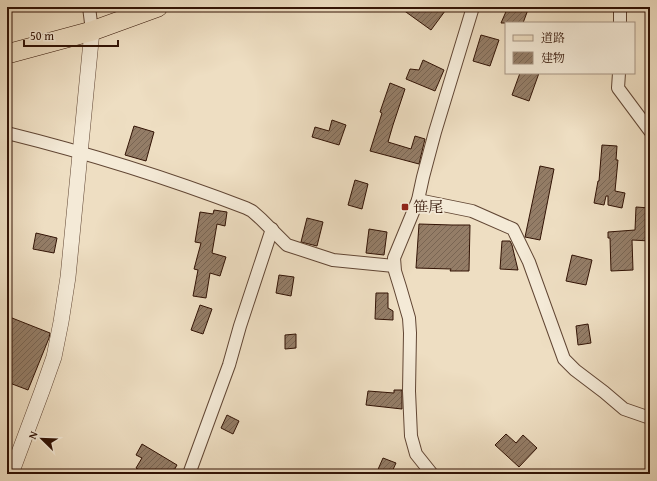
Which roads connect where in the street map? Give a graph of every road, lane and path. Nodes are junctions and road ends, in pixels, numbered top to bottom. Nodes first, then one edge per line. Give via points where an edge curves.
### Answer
1 (89, 7) edge
2 (158, 7) edge
3 (473, 7) edge
4 (620, 7) edge
5 (620, 22) edge
6 (92, 31) junction
7 (7, 54) edge
8 (619, 74) edge
9 (650, 131) edge
10 (7, 134) edge
11 (79, 152) junction
12 (418, 200) junction
13 (272, 229) junction
14 (394, 266) junction
15 (650, 418) edge
16 (12, 471) edge
17 (189, 474) edge
18 (432, 474) edge

1 - 6 street
2 - 6 main road
3 - 12 street via 435,132
4 - 5 street
6 - 7 main road
6 - 11 street
8 - 9 street via 618,88
10 - 11 street
11 - 13 street via 246,208
11 - 16 street via 68,277 54,357
12 - 14 street via 394,258
12 - 15 street via 472,211 513,228 529,262 564,359 624,409
13 - 14 street via 287,244 333,260
13 - 17 street via 229,365
14 - 18 street via 410,326 411,436 416,454

